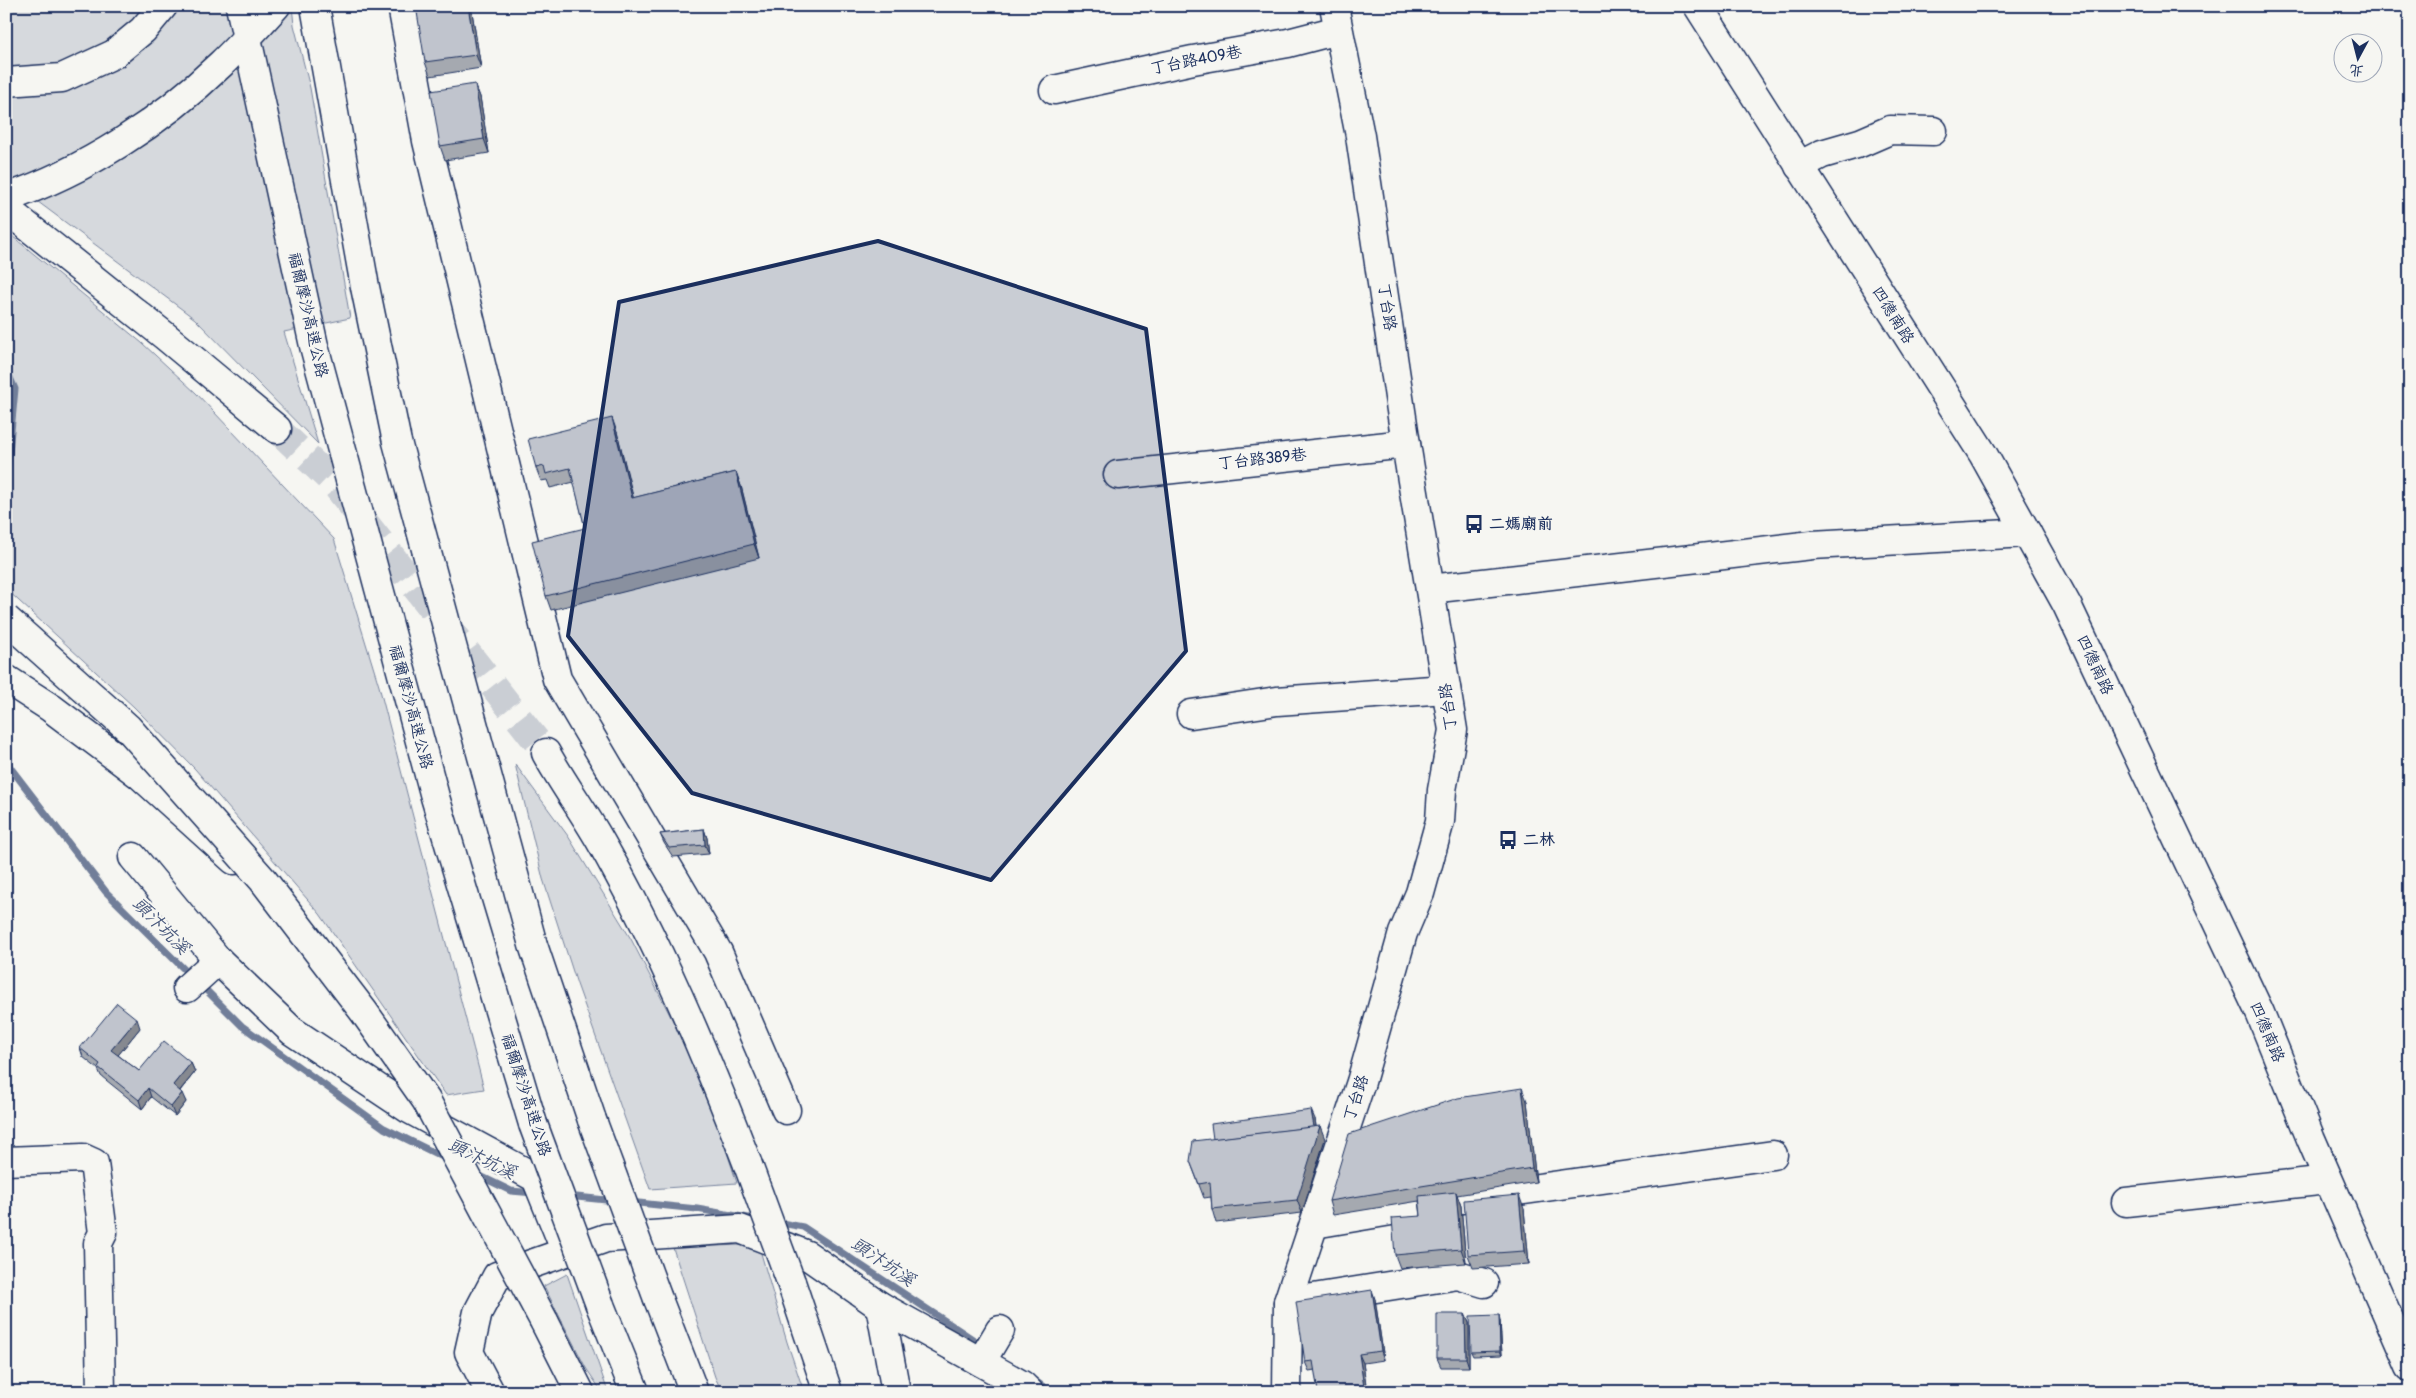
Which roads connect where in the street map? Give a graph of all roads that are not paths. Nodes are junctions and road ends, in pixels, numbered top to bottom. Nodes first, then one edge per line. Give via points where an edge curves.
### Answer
1 (163, 6) edge
2 (240, 6) edge
3 (276, 6) edge
4 (315, 6) edge
5 (402, 6) edge
6 (1698, 6) edge
7 (1336, 18) edge
8 (6, 82) edge
9 (1054, 90) dead end
10 (1933, 131) dead end
11 (1799, 166) junction
12 (6, 198) edge
13 (6, 209) edge
14 (6, 214) edge
15 (34, 231) junction
16 (277, 429) tunnel mouth
17 (1406, 444) junction
18 (1118, 475) dead end
19 (2027, 533) junction
20 (1430, 589) junction
21 (6, 619) edge
22 (6, 679) edge
23 (1446, 690) junction
24 (1191, 714) dead end
25 (546, 753) tunnel mouth
26 (133, 857) dead end
27 (263, 880) junction
28 (218, 960) junction
29 (187, 988) dead end
30 (786, 1110) dead end
31 (1773, 1156) dead end
32 (6, 1161) edge
33 (2328, 1180) junction
34 (2126, 1202) dead end
35 (1314, 1224) junction
36 (566, 1252) junction
37 (1484, 1284) dead end
38 (1288, 1302) junction
39 (880, 1306) junction
40 (1000, 1330) dead end
41 (981, 1362) junction
42 (2410, 1367) edge
43 (101, 1392) edge
44 (490, 1392) edge
45 (580, 1392) edge
46 (635, 1392) edge
47 (694, 1392) edge
48 (828, 1392) edge
49 (896, 1392) edge
50 (1029, 1392) edge
51 (1286, 1392) edge

1 - 8 main road via 143,30 114,54 62,78
2 - 46 main road, 福爾摩沙高速公路, bridge via 314,346 435,797 533,1124
3 - 12 main road via 220,65 142,130 101,155
4 - 47 main road, bridge via 365,286 397,442 533,945 592,1120
5 - 30 main road via 427,141 557,679 718,952
6 - 11 main road, 四德南路
7 - 9 main road, 丁台路409巷 via 1288,43
7 - 17 main road, 丁台路 via 1360,136
10 - 11 main road via 1890,130 1822,154
11 - 19 main road, 四德南路 via 1983,454
13 - 15 main road
14 - 15 main road
15 - 16 main road
17 - 18 main road, 丁台路389巷
17 - 20 main road, 丁台路
19 - 20 main road via 1812,545
19 - 33 main road, 四德南路 via 2067,605 2260,1013
20 - 23 main road, 丁台路
21 - 27 main road, bridge via 128,728
22 - 27 main road, bridge via 51,708 140,775 222,851
23 - 24 main road via 1277,701
23 - 35 main road, 丁台路 via 1453,730 1440,821 1420,893 1402,933 1361,1082
25 - 48 main road, bridge via 598,837 650,937 716,1082 791,1282
26 - 28 main road
27 - 45 main road, bridge via 364,1012 426,1100
28 - 29 main road
28 - 36 main road via 292,1030 409,1109 536,1178
31 - 35 main road via 1468,1198
32 - 43 main road via 83,1158 94,1163 103,1233 98,1243
33 - 34 main road
33 - 42 main road, 四德南路
35 - 38 main road, 丁台路
36 - 39 main road via 606,1238 740,1229 807,1255
36 - 44 main road via 497,1276 478,1312 469,1352
37 - 38 main road via 1458,1275
38 - 51 main road, 丁台路
39 - 41 main road
39 - 49 main road
40 - 41 main road
41 - 50 main road

